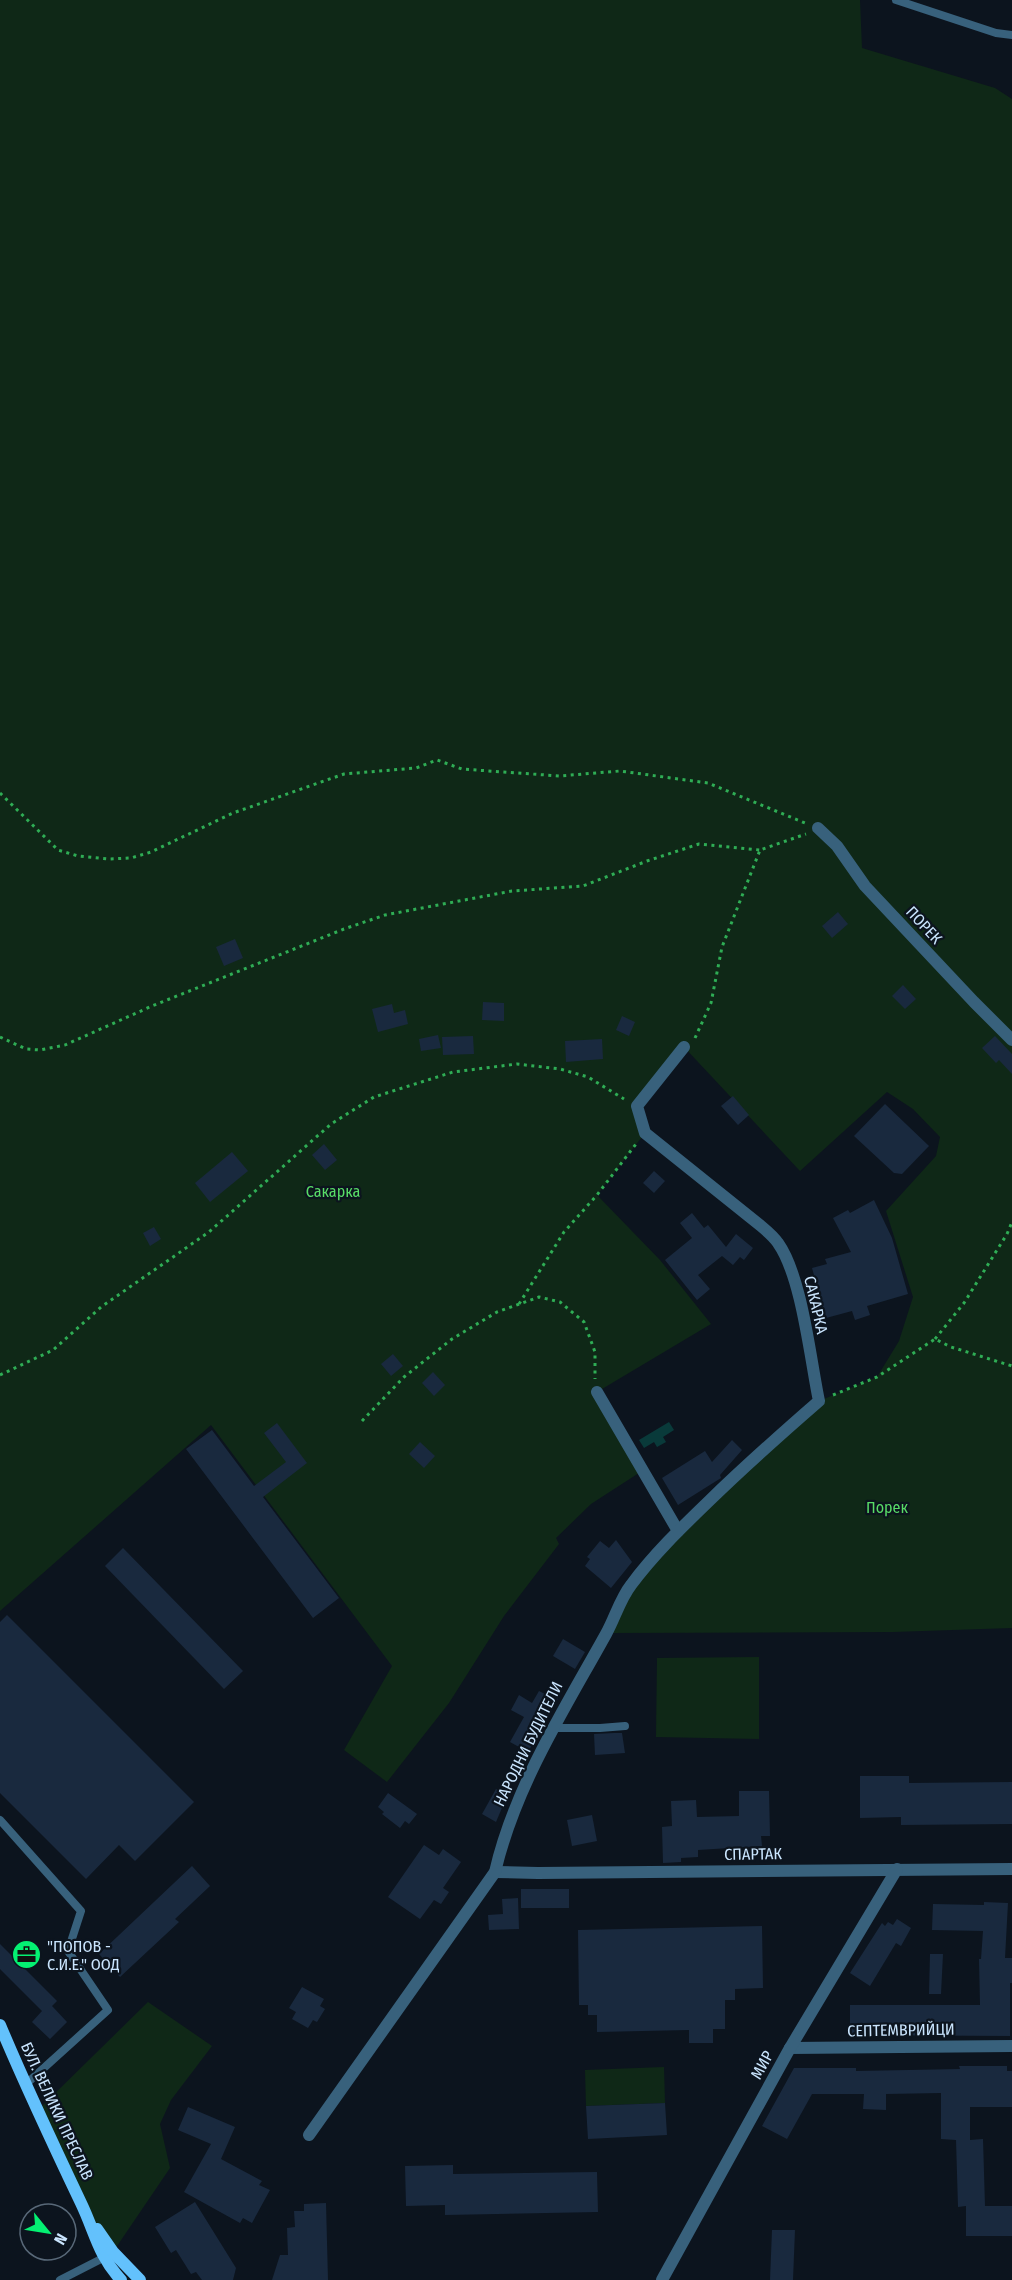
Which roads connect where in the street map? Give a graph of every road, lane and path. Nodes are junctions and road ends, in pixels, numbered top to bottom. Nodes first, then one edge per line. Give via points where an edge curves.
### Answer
1 (896, 0) edge
2 (1012, 35) edge
3 (0, 793) edge
4 (818, 828) junction
5 (760, 850) junction
6 (0, 1037) edge
7 (1012, 1040) edge
8 (684, 1047) joint
9 (638, 1106) junction
10 (645, 1133) junction
11 (1012, 1222) edge
12 (519, 1304) junction
13 (935, 1339) junction
14 (1012, 1366) edge
15 (0, 1375) edge
16 (597, 1392) joint
17 (819, 1401) junction
18 (362, 1421) dead end
19 (678, 1531) junction
20 (625, 1726) dead end
21 (554, 1728) junction
22 (0, 1820) edge
23 (897, 1869) junction
24 (1012, 1869) edge
25 (495, 1872) junction
26 (0, 2025) edge
27 (1012, 2046) edge
28 (790, 2048) junction
29 (25, 2085) junction
30 (309, 2135) dead end
31 (108, 2255) junction
32 (116, 2277) edge
33 (60, 2280) edge
34 (140, 2280) edge
35 (662, 2280) edge

1 - 2 lane
3 - 4 path via 58,850 108,859 151,852 233,813 344,774 416,768 437,760 462,769 560,776 620,771 708,783
4 - 5 path
4 - 7 street, ПОРЕК via 837,846 865,886
5 - 6 path via 699,844 583,886 512,891 385,915 152,1006 64,1045 26,1049
5 - 8 path via 722,947 711,1003 698,1035
8 - 9 street
9 - 10 street
9 - 15 path via 588,1077 517,1064 453,1072 374,1097 331,1124 209,1232 101,1307 53,1350
10 - 12 path via 564,1232
10 - 17 street, САКАРКА via 778,1242 799,1299
11 - 13 path via 964,1303
12 - 16 path via 539,1297 560,1302 584,1322 595,1352
12 - 18 path via 497,1312 452,1339 404,1377
13 - 14 path
13 - 17 path via 877,1377
16 - 19 street
17 - 19 street, НАРОДНИ БУДИТЕЛИ
19 - 21 street, НАРОДНИ БУДИТЕЛИ via 630,1586
20 - 21 lane
21 - 25 street, НАРОДНИ БУДИТЕЛИ via 516,1803
22 - 29 lane via 81,1911 68,1951 108,2010
23 - 24 street, СПАРТАК
23 - 25 street, СПАРТАК
23 - 28 street, МИР
25 - 30 street, НАРОДНИ БУДИТЕЛИ
26 - 29 main road, БУЛ. ВЕЛИКИ ПРЕСЛАВ
27 - 28 street, СЕПТЕМВРИЙЦИ
28 - 35 street, МИР
29 - 31 main road, БУЛ. ВЕЛИКИ ПРЕСЛАВ
31 - 32 main road, БУЛ. ВЕЛИКИ ПРЕСЛАВ
31 - 33 lane
31 - 34 main road, БУЛ. ВЕЛИКИ ПРЕСЛАВ

